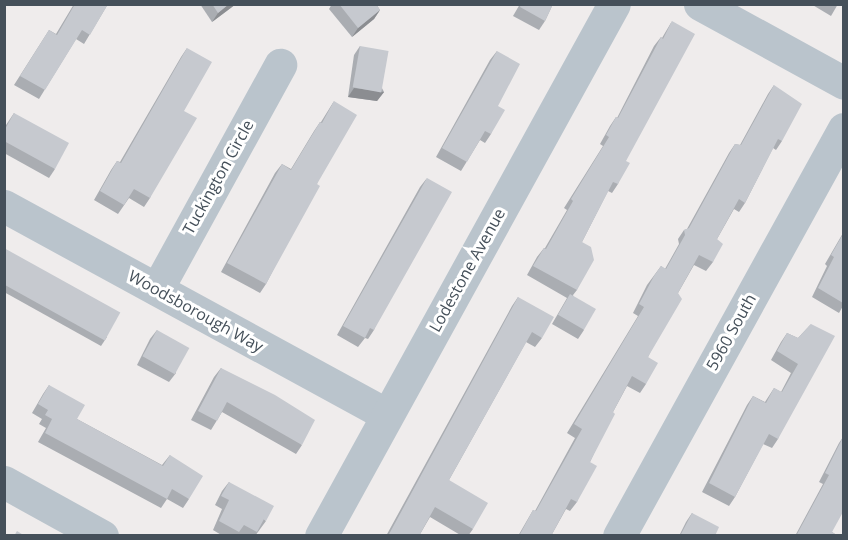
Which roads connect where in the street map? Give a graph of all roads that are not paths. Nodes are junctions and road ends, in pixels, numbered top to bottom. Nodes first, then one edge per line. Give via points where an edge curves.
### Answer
1 (614, 4) edge
2 (700, 4) edge
3 (280, 65) dead end
4 (843, 83) edge
5 (843, 129) edge
6 (4, 206) edge
7 (157, 289) junction
8 (387, 415) junction
9 (4, 482) edge
10 (102, 536) edge
11 (321, 536) edge
12 (619, 536) edge

1 - 8 street, Lodestone Avenue
2 - 4 street
3 - 7 street, Tuckington Circle
5 - 12 street, 5960 South
6 - 7 street, Woodsborough Way
7 - 8 street, Woodsborough Way
8 - 11 street, Lodestone Avenue
9 - 10 street

